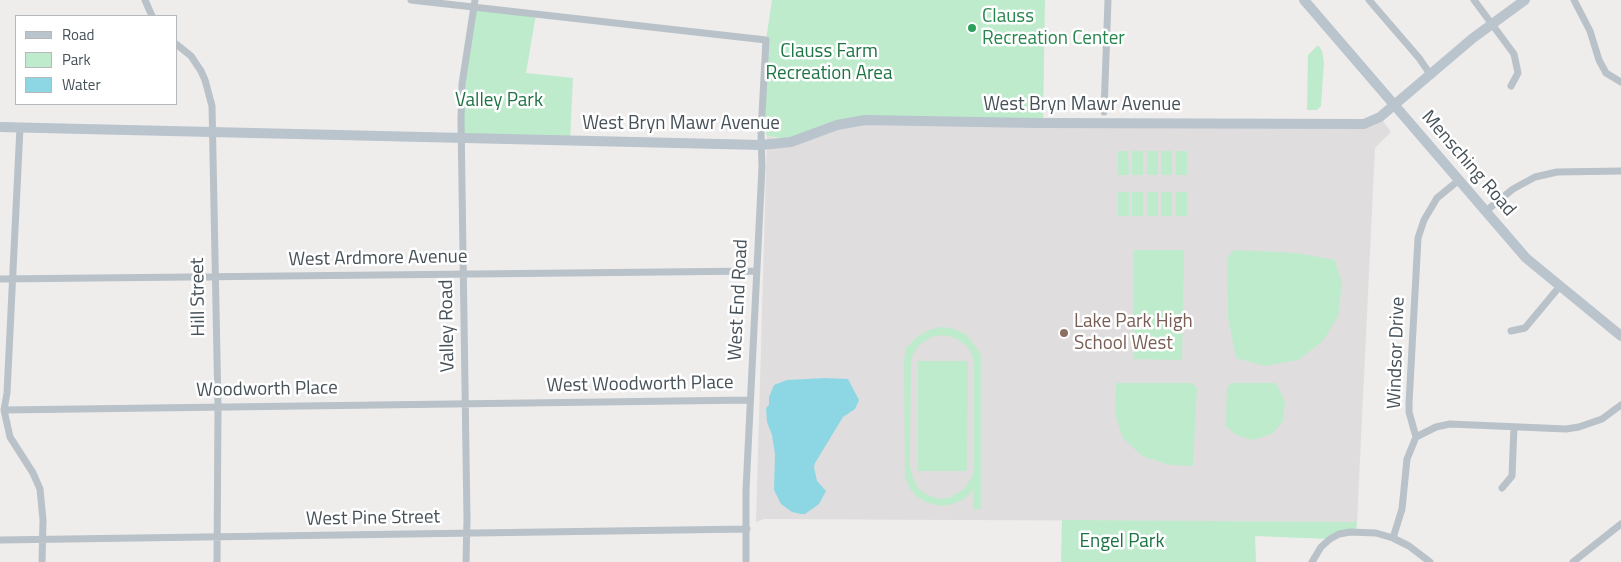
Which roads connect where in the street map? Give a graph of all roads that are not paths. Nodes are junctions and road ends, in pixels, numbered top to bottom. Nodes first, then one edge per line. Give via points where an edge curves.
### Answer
1 (145, 0) edge
2 (412, 0) edge
3 (1108, 0) edge
4 (1304, 0) edge
5 (1369, 0) edge
6 (1474, 0) edge
7 (1525, 0) edge
8 (1574, 0) edge
9 (474, 4) edge
10 (152, 15) edge
11 (1492, 24) junction
12 (178, 46) edge
13 (1430, 74) junction
14 (1621, 82) edge
15 (1511, 86) dead end
16 (1393, 105) junction
17 (1104, 112) dead end
18 (0, 127) edge
19 (20, 128) junction
20 (212, 132) junction
21 (461, 138) junction
22 (761, 145) junction
23 (1621, 171) edge
24 (1458, 180) junction
25 (1486, 211) junction
26 (757, 270) junction
27 (463, 274) junction
28 (215, 277) junction
29 (0, 279) edge
30 (13, 279) junction
31 (1560, 286) junction
32 (1511, 331) dead end
33 (1621, 336) edge
34 (750, 400) junction
35 (530, 403) joint
36 (465, 404) junction
37 (1621, 404) edge
38 (218, 407) junction
39 (4, 410) junction
40 (1514, 427) junction
41 (1416, 437) junction
42 (1502, 488) dead end
43 (1621, 524) edge
44 (747, 530) junction
45 (466, 534) junction
46 (218, 537) junction
47 (1393, 538) junction
48 (42, 539) junction
49 (0, 540) edge
50 (42, 562) edge
51 (217, 562) edge
52 (466, 562) edge
53 (746, 562) edge
54 (1312, 562) edge
55 (1430, 562) edge
56 (1573, 562) edge

1 - 10 street
2 - 9 street
3 - 17 street
4 - 16 street, Mensching Road
5 - 13 street
6 - 11 street
7 - 11 street, West Bryn Mawr Avenue
8 - 14 street via 1590,31 1599,60 1606,72
9 - 21 street, Valley Road via 462,84
9 - 22 street, West End Road via 766,40
11 - 13 street, West Bryn Mawr Avenue
11 - 15 street via 1508,44 1516,61 1518,73
12 - 20 street, Hill Street via 190,56 205,80 211,97
13 - 16 street, West Bryn Mawr Avenue
16 - 22 street, West Bryn Mawr Avenue via 1380,118 1364,124 865,120 837,124 790,142
16 - 24 street, Mensching Road
18 - 19 street, West Bryn Mawr Avenue
19 - 20 street, West Bryn Mawr Avenue
19 - 30 street
20 - 21 street, West Bryn Mawr Avenue
20 - 28 street, Hill Street
21 - 22 street, West Bryn Mawr Avenue
21 - 27 street, Valley Road
22 - 26 street, West End Road
23 - 25 street via 1557,172 1535,177 1513,188
24 - 25 street, Mensching Road
24 - 41 street, Windsor Drive via 1437,198 1418,238 1409,402
25 - 31 street, Mensching Road via 1526,258
26 - 27 street, West Ardmore Avenue
26 - 34 street, West End Road
27 - 28 street, West Ardmore Avenue
27 - 36 street, Valley Road
28 - 30 street, West Ardmore Avenue
28 - 38 street, Hill Street
29 - 30 street, West Ardmore Avenue
30 - 39 street
31 - 32 street via 1526,328
31 - 33 street, Mensching Road
34 - 35 street, West Woodworth Place
34 - 44 street, West End Road
35 - 36 street, Woodworth Place
36 - 38 street, Woodworth Place
36 - 45 street, Valley Road
37 - 40 street via 1602,419 1580,428
38 - 39 street, Woodworth Place
38 - 46 street, Hill Street
39 - 48 street via 10,437 40,489
40 - 41 street via 1450,424
40 - 42 street via 1512,476
41 - 47 street via 1407,458 1402,508
43 - 56 street
44 - 45 street, West Pine Street
44 - 53 street, West End Road
45 - 46 street, West Pine Street
45 - 52 street, Valley Road
46 - 48 street, West Pine Street
46 - 51 street, Hill Street
47 - 54 street via 1370,532 1339,534 1321,547
47 - 55 street
48 - 49 street, West Pine Street
48 - 50 street

